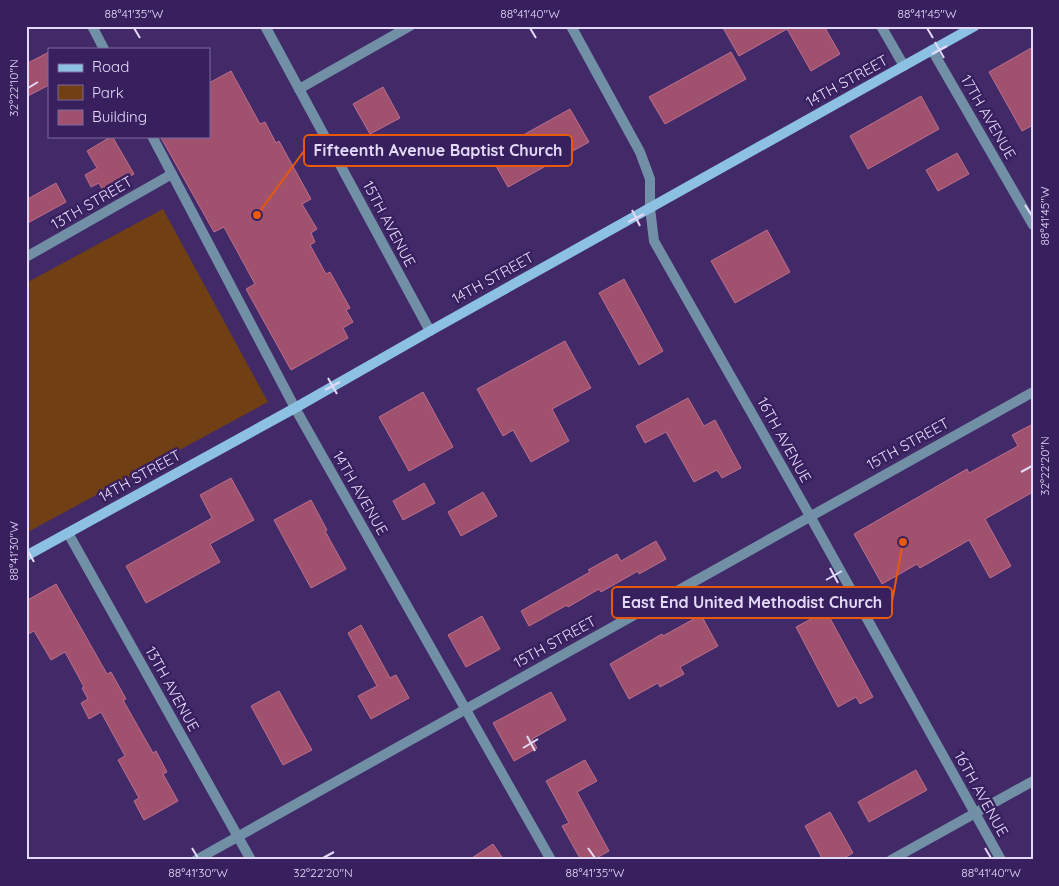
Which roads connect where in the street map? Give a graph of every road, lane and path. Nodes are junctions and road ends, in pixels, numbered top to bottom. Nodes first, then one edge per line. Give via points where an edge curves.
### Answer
1 (92, 26) edge
2 (265, 26) edge
3 (410, 26) edge
4 (571, 26) edge
5 (881, 26) edge
6 (975, 26) edge
7 (103, 48) edge
8 (932, 50) junction
9 (904, 66) junction
10 (299, 89) junction
11 (153, 138) edge
12 (172, 174) junction
13 (650, 208) junction
14 (1033, 225) edge
15 (26, 257) edge
16 (430, 331) junction
17 (1033, 392) edge
18 (295, 408) junction
19 (810, 516) junction
20 (68, 533) junction
21 (26, 556) edge
22 (466, 709) junction
23 (1033, 781) edge
24 (975, 813) junction
25 (238, 836) junction
26 (196, 860) edge
27 (251, 860) edge
28 (551, 860) edge
29 (891, 860) edge
30 (1001, 860) edge

1 - 7 street
2 - 10 street, 15TH AVENUE
3 - 10 street
4 - 13 street, 16TH AVENUE via 640,152 650,179
5 - 9 street
6 - 8 main road, 14TH STREET
8 - 9 main road, 14TH STREET
8 - 14 street, 17TH AVENUE
9 - 13 main road, 14TH STREET
10 - 16 street, 15TH AVENUE
11 - 12 street, 14TH AVENUE
12 - 15 street, 13TH STREET
12 - 18 street, 14TH AVENUE
13 - 16 main road, 14TH STREET
13 - 19 street, 16TH AVENUE via 654,241
16 - 18 main road, 14TH STREET
17 - 19 street, 15TH STREET
18 - 20 main road, 14TH STREET
18 - 22 street, 14TH AVENUE
19 - 22 street, 15TH STREET
19 - 24 street, 16TH AVENUE
20 - 21 main road, 14TH STREET
20 - 25 street, 13TH AVENUE
22 - 25 street, 15TH STREET
22 - 28 street, 14TH AVENUE
23 - 24 street
24 - 29 street
24 - 30 street, 16TH AVENUE
25 - 26 street, 15TH STREET
25 - 27 street, 13TH AVENUE

